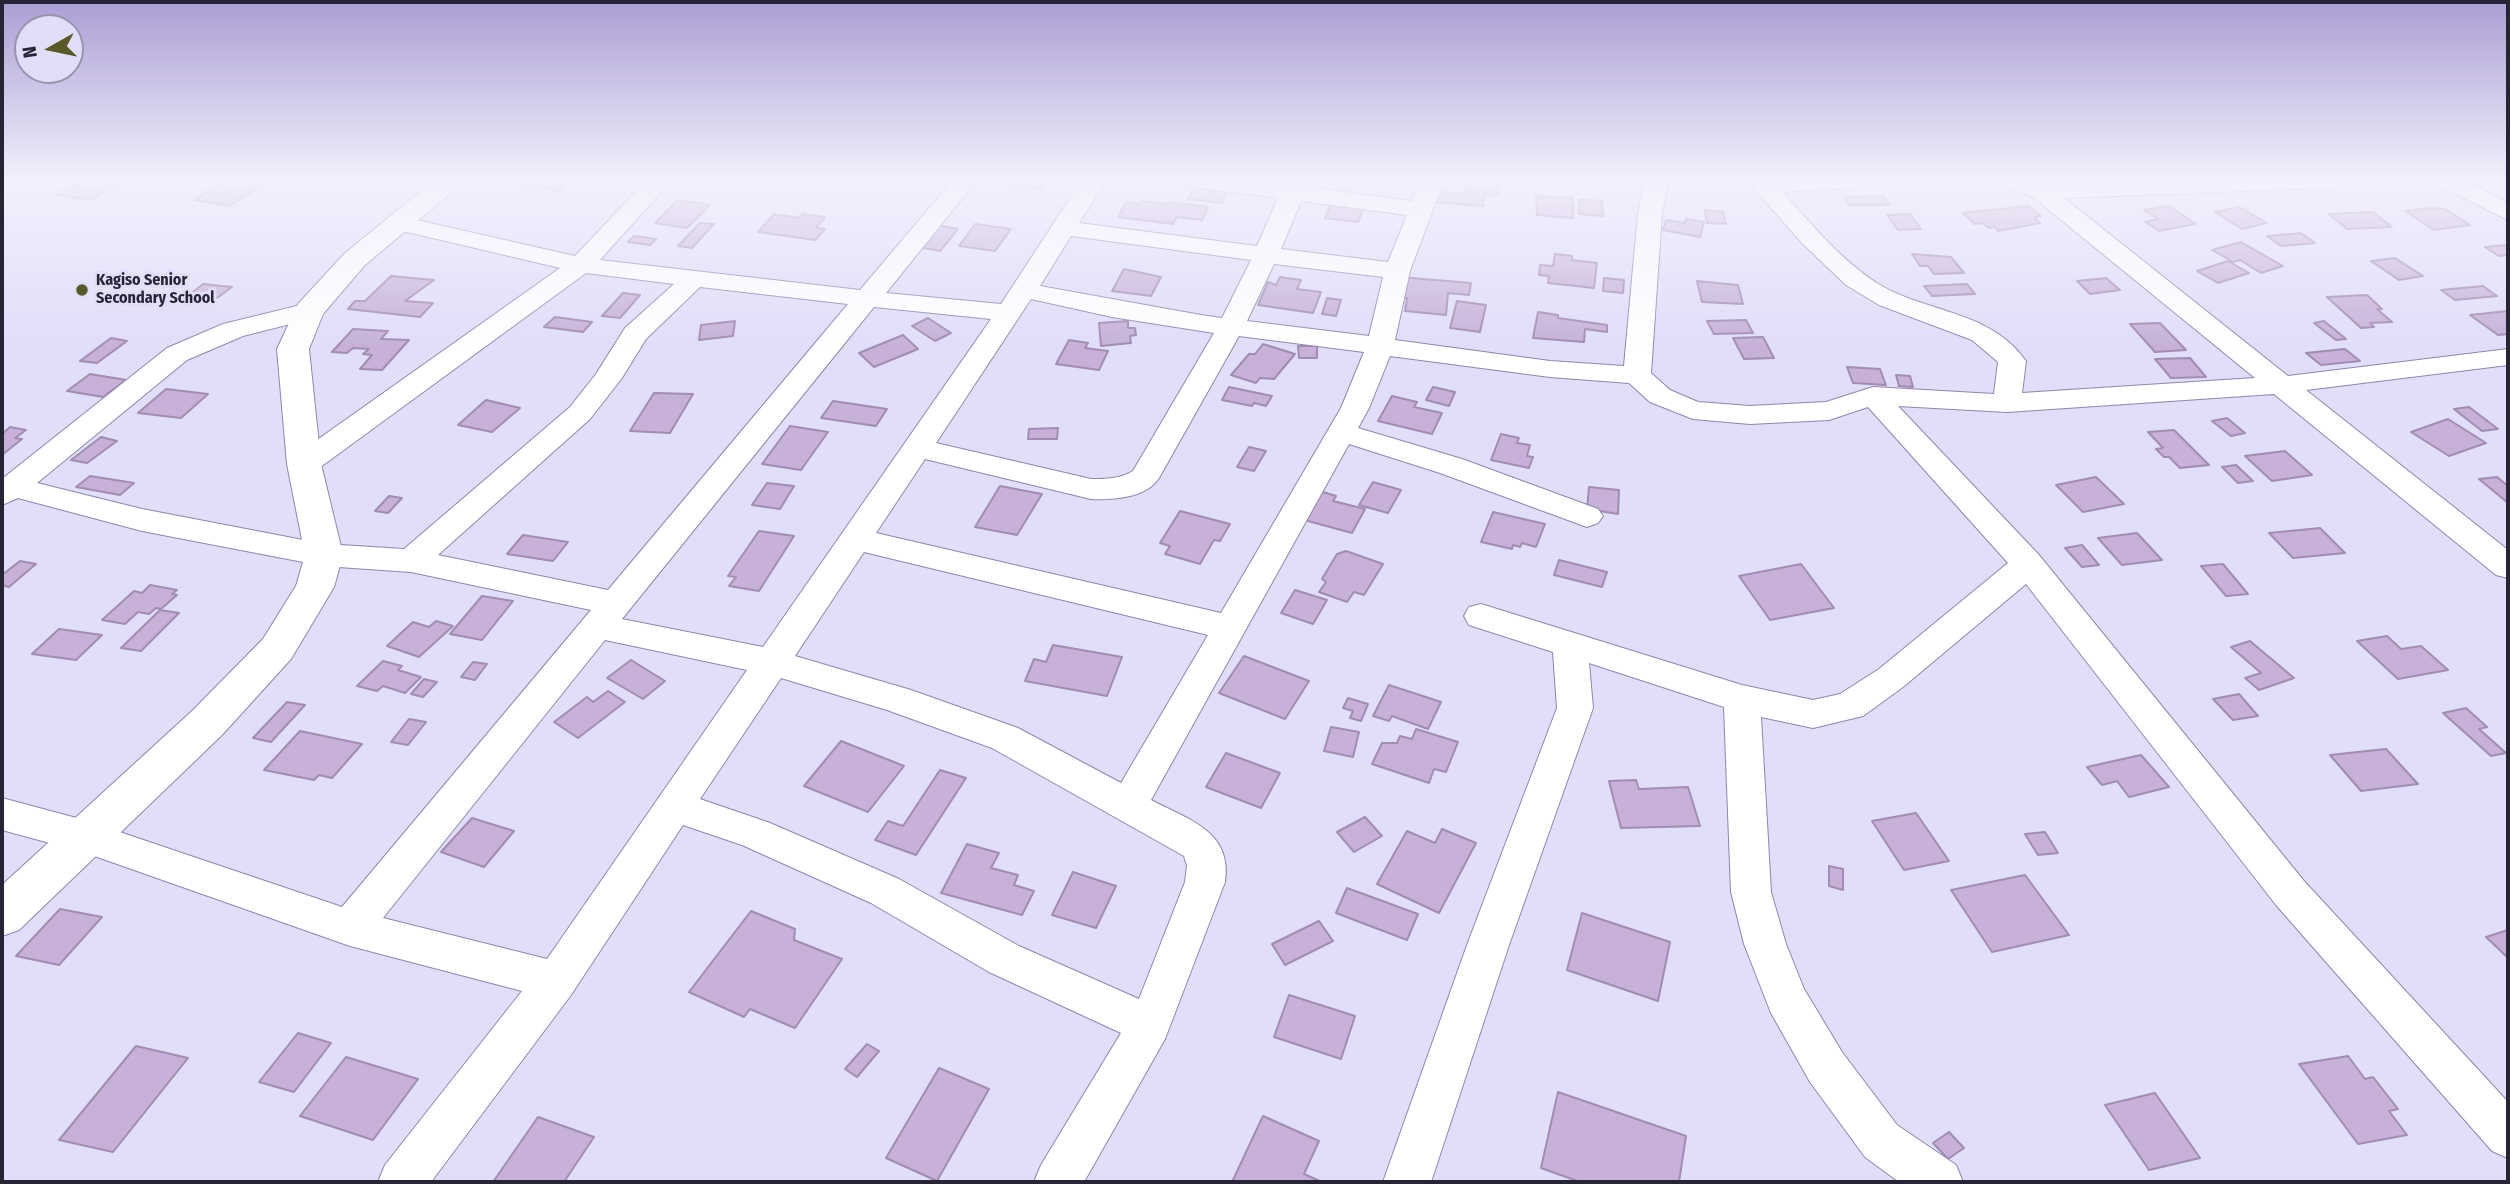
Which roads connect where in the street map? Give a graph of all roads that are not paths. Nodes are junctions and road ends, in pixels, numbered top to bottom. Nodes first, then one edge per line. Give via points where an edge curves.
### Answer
1 (383, 235) edge
2 (451, 235) edge
3 (609, 235) edge
4 (920, 235) edge
5 (1060, 235) edge
6 (1119, 235) edge
7 (1274, 235) edge
8 (1410, 235) edge
9 (1648, 235) edge
10 (1811, 235) edge
11 (2095, 235) edge
12 (1266, 255) junction
13 (581, 265) junction
14 (1397, 271) junction
15 (695, 278) junction
16 (868, 299) junction
17 (1017, 301) junction
18 (309, 311) junction
19 (1231, 326) junction
20 (1380, 346) junction
21 (2508, 357) edge
22 (1637, 375) junction
23 (2281, 385) junction
24 (1873, 396) junction
25 (2007, 403) junction
26 (1341, 432) junction
27 (917, 448) junction
28 (304, 464) junction
29 (7, 491) edge
30 (1587, 516) dead end
31 (855, 539) junction
32 (324, 555) junction
33 (411, 561) junction
34 (2027, 563) junction
35 (2508, 567) edge
36 (607, 614) junction
37 (1481, 616) dead end
38 (1227, 627) junction
39 (1570, 644) junction
40 (772, 662) junction
41 (1742, 699) junction
42 (1129, 804) junction
43 (673, 807) junction
44 (2, 814) edge
45 (84, 836) junction
46 (2, 915) edge
47 (350, 928) junction
48 (556, 981) junction
49 (1150, 1025) junction
50 (2508, 1135) edge
51 (402, 1182) edge
52 (1058, 1182) edge
53 (1407, 1182) edge
54 (1939, 1182) edge

1 - 18 street via 355,259
2 - 13 street
3 - 13 street
4 - 16 street
5 - 17 street
6 - 12 street
7 - 12 street
8 - 14 street
9 - 22 street
10 - 25 street via 1867,289 1969,326 2000,345 2012,361
11 - 23 street
12 - 14 street
12 - 19 street
13 - 15 street
13 - 28 street
14 - 20 street
15 - 16 street
15 - 33 street via 635,334 580,413
16 - 17 street
16 - 36 street
17 - 19 street via 1079,303
17 - 27 street
18 - 28 street via 293,349
18 - 29 street via 233,330 177,354
19 - 20 street
19 - 27 street via 1144,478 1134,485 1091,489
20 - 22 street via 1550,369
20 - 26 street
21 - 23 street
22 - 24 street via 1660,396 1693,410 1749,415 1829,411
23 - 25 street
23 - 35 street
24 - 25 street
24 - 34 street
26 - 30 street
26 - 38 street
27 - 31 street
28 - 32 street
29 - 32 street
31 - 38 street
31 - 40 street
32 - 33 street
32 - 45 street via 315,587 277,649 206,723
33 - 36 street
34 - 41 street via 1891,678 1850,706 1813,714
34 - 50 street via 2290,893
36 - 40 street
36 - 47 street
37 - 39 street
38 - 42 street
39 - 41 street
39 - 53 street via 1575,708
40 - 42 street via 1004,738
40 - 43 street
41 - 54 street via 1751,892 1786,999 1826,1066 1881,1141
42 - 49 street via 1198,844 1208,866
43 - 48 street
43 - 49 street via 757,834 885,891 1004,959
44 - 45 street
45 - 46 street
45 - 47 street
47 - 48 street
48 - 51 street
49 - 52 street

